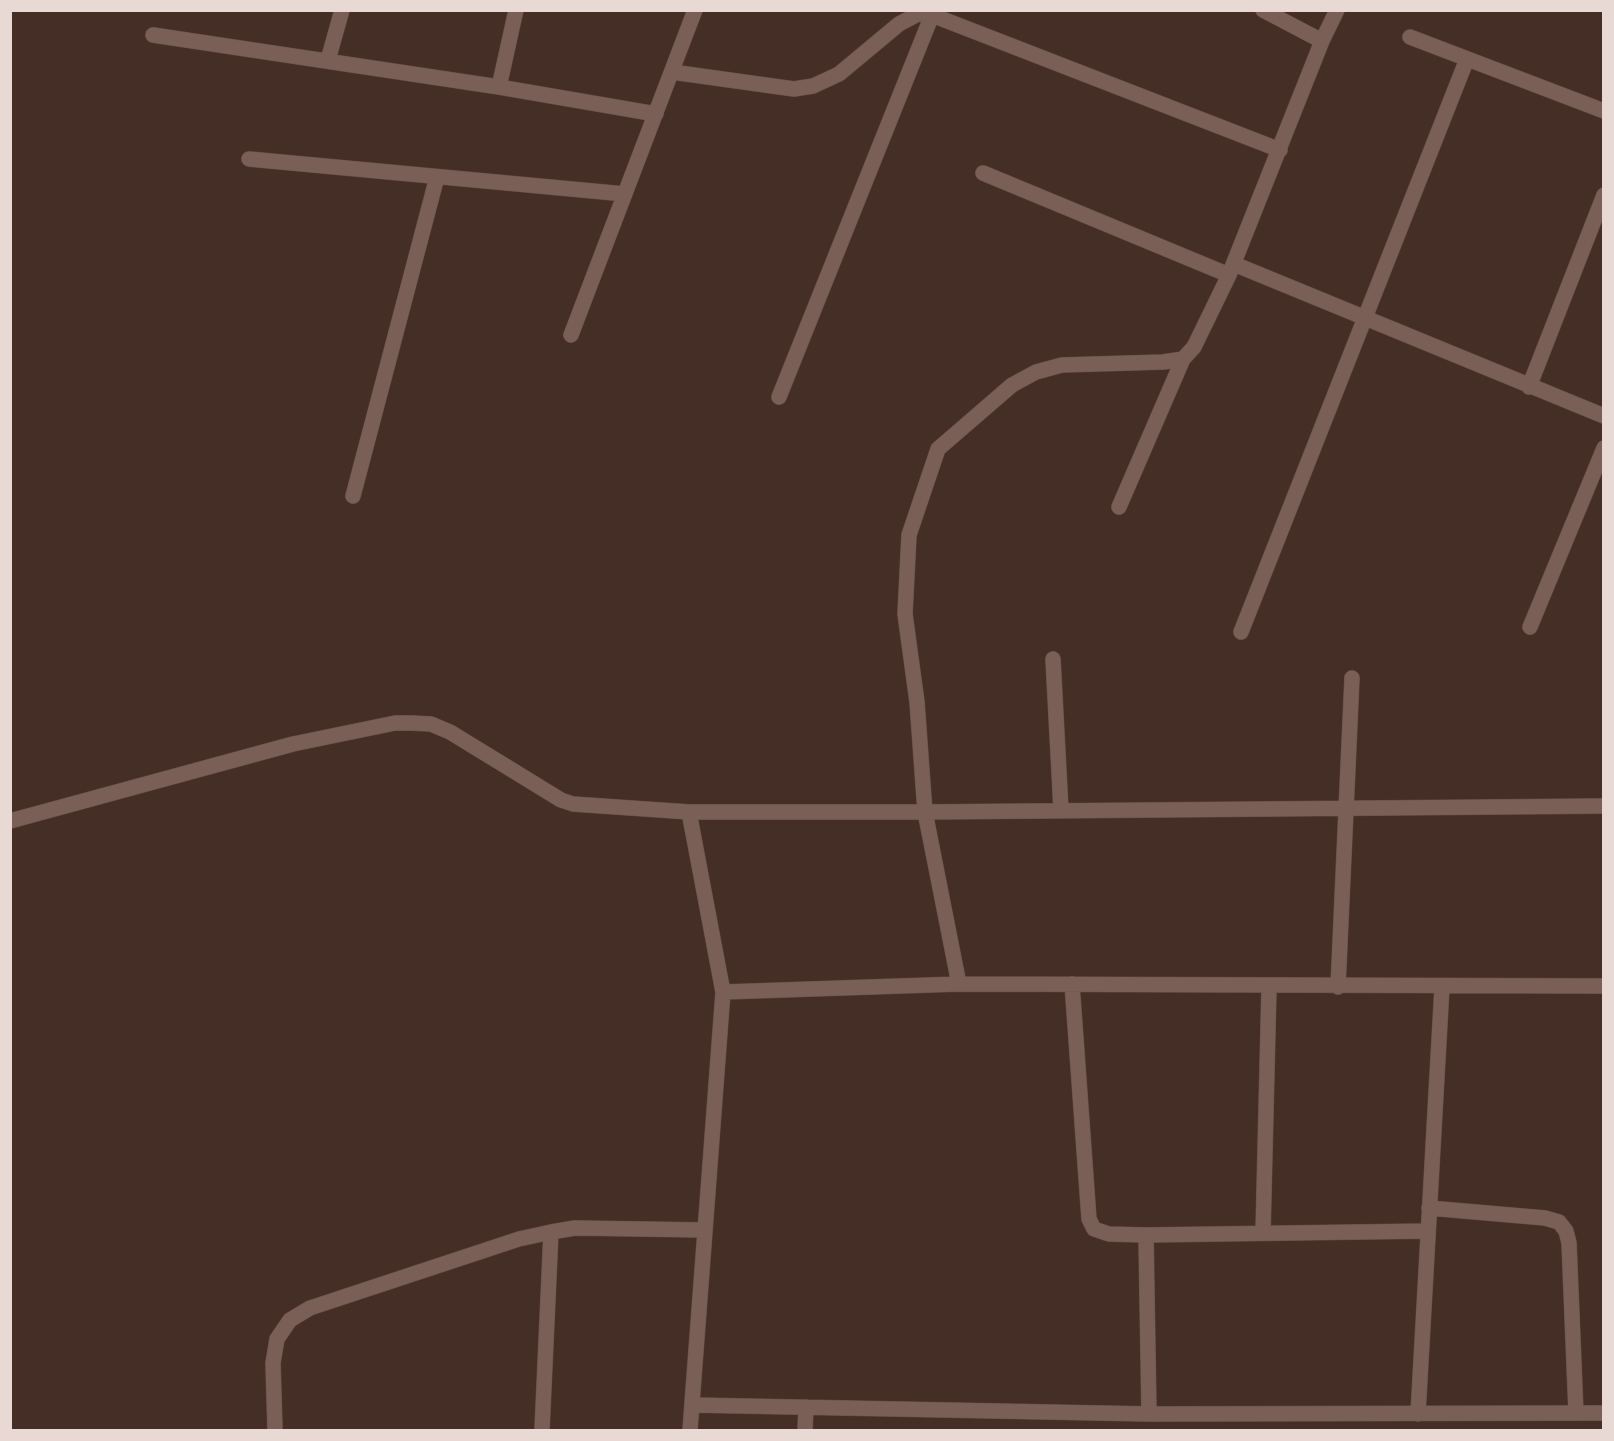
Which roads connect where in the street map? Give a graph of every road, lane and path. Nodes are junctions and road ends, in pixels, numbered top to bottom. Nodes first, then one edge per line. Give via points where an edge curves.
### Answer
1 (342, 10) edge
2 (516, 10) edge
3 (695, 10) edge
4 (1263, 10) edge
5 (1336, 10) edge
6 (932, 15) junction
7 (153, 35) dead end
8 (1410, 37) dead end
9 (1322, 41) junction
10 (1467, 59) junction
11 (328, 60) junction
12 (672, 72) junction
13 (499, 87) junction
14 (1604, 111) edge
15 (656, 114) junction
16 (1280, 150) junction
17 (249, 159) dead end
18 (983, 173) dead end
19 (437, 177) junction
20 (625, 194) junction
21 (1604, 195) edge
22 (1231, 270) junction
23 (1365, 318) junction
24 (571, 335) dead end
25 (1183, 359) junction
26 (1529, 387) junction
27 (779, 397) dead end
28 (1604, 416) edge
29 (1604, 448) edge
30 (353, 496) dead end
31 (1119, 507) dead end
32 (1530, 627) dead end
33 (1240, 633) dead end
34 (1053, 659) dead end
35 (1352, 678) dead end
36 (1604, 806) edge
37 (1346, 808) junction
38 (1061, 810) junction
39 (689, 812) junction
40 (925, 812) junction
41 (11, 820) edge
42 (958, 984) junction
43 (1072, 984) junction
44 (1604, 986) edge
45 (1269, 987) junction
46 (1338, 987) junction
47 (1442, 987) junction
48 (723, 992) junction
49 (1429, 1208) junction
50 (705, 1230) junction
51 (1428, 1231) junction
52 (551, 1232) junction
53 (1263, 1233) junction
54 (1146, 1234) junction
55 (692, 1405) junction
56 (806, 1407) junction
57 (1576, 1413) junction
58 (1604, 1413) edge
59 (1149, 1414) junction
60 (1330, 1414) junction
61 (1418, 1414) junction
62 (275, 1431) edge
63 (542, 1431) edge
64 (690, 1431) edge
65 (805, 1431) edge
66 (1330, 1431) edge

1 - 11 street
2 - 13 street
3 - 12 street
4 - 9 street
5 - 9 street
6 - 12 street via 918,14 899,24 839,74 813,86 794,89
6 - 16 street
6 - 27 street
7 - 11 street
8 - 10 street
9 - 16 street
10 - 14 street
10 - 23 street
11 - 13 street
12 - 15 street
13 - 15 street
15 - 20 street
16 - 22 street
17 - 19 street
18 - 22 street
19 - 20 street
19 - 30 street
20 - 24 street
21 - 26 street
22 - 23 street
22 - 25 street via 1194,347
23 - 26 street
23 - 33 street
25 - 31 street
25 - 40 street via 1062,365 1036,372 1012,386 938,449 909,535 904,614 917,702
26 - 28 street
29 - 32 street
34 - 38 street
35 - 37 street
36 - 37 street
37 - 38 street
37 - 46 street
38 - 40 street
39 - 40 street
39 - 41 street via 567,802 450,732 431,724 395,723 293,744
39 - 48 street
40 - 42 street
42 - 43 street
42 - 48 street
43 - 45 street
43 - 54 street via 1089,1219 1094,1229 1109,1234
44 - 47 street
45 - 46 street
45 - 53 street
46 - 47 street
47 - 49 street
48 - 50 street
49 - 51 street
49 - 57 street via 1545,1218 1559,1222 1566,1231
50 - 52 street via 575,1228
50 - 55 street
51 - 53 street
51 - 61 street
52 - 62 street via 519,1239 321,1305 290,1320 277,1339 273,1364
52 - 63 street
53 - 54 street
54 - 59 street
55 - 56 street
55 - 64 street
56 - 59 street
56 - 65 street
57 - 58 street
57 - 61 street
59 - 60 street
60 - 61 street
60 - 66 street

